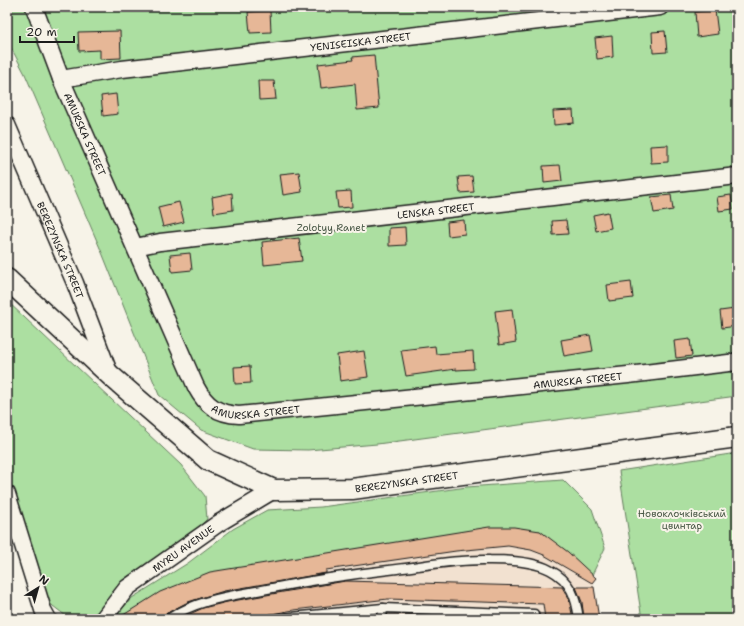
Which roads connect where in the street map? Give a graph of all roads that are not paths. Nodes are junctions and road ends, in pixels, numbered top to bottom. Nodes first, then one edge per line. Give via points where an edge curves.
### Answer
1 (34, 7) edge
2 (660, 7) edge
3 (61, 79) junction
4 (7, 125) edge
5 (737, 176) edge
6 (135, 247) junction
7 (7, 280) edge
8 (737, 362) edge
9 (111, 376) junction
10 (737, 437) edge
11 (274, 490) junction
12 (7, 494) edge
13 (383, 608) junction
14 (48, 619) edge
15 (103, 619) edge
16 (168, 619) edge
17 (272, 619) edge
18 (382, 619) edge
19 (535, 619) edge
20 (579, 619) edge

1 - 3 street, AMURSKA STREET
2 - 3 street, YENISEISKA STREET via 122,69
3 - 6 street, AMURSKA STREET
4 - 9 street, BEREZYNSKA STREET via 75,283
5 - 6 street, LENSKA STREET via 160,242
6 - 8 street, AMURSKA STREET via 202,399 213,409 226,414 255,414
7 - 9 street, BEREZYNSKA STREET
9 - 11 street, BEREZYNSKA STREET via 208,460
10 - 11 street, BEREZYNSKA STREET via 352,488
11 - 15 street, MYRU AVENUE via 219,523 128,588
12 - 14 street via 42,610
13 - 17 lane
13 - 18 lane
13 - 19 lane via 534,614
16 - 20 lane via 189,607 212,599 361,573 450,562 490,560 533,564 549,569 564,579 572,590

